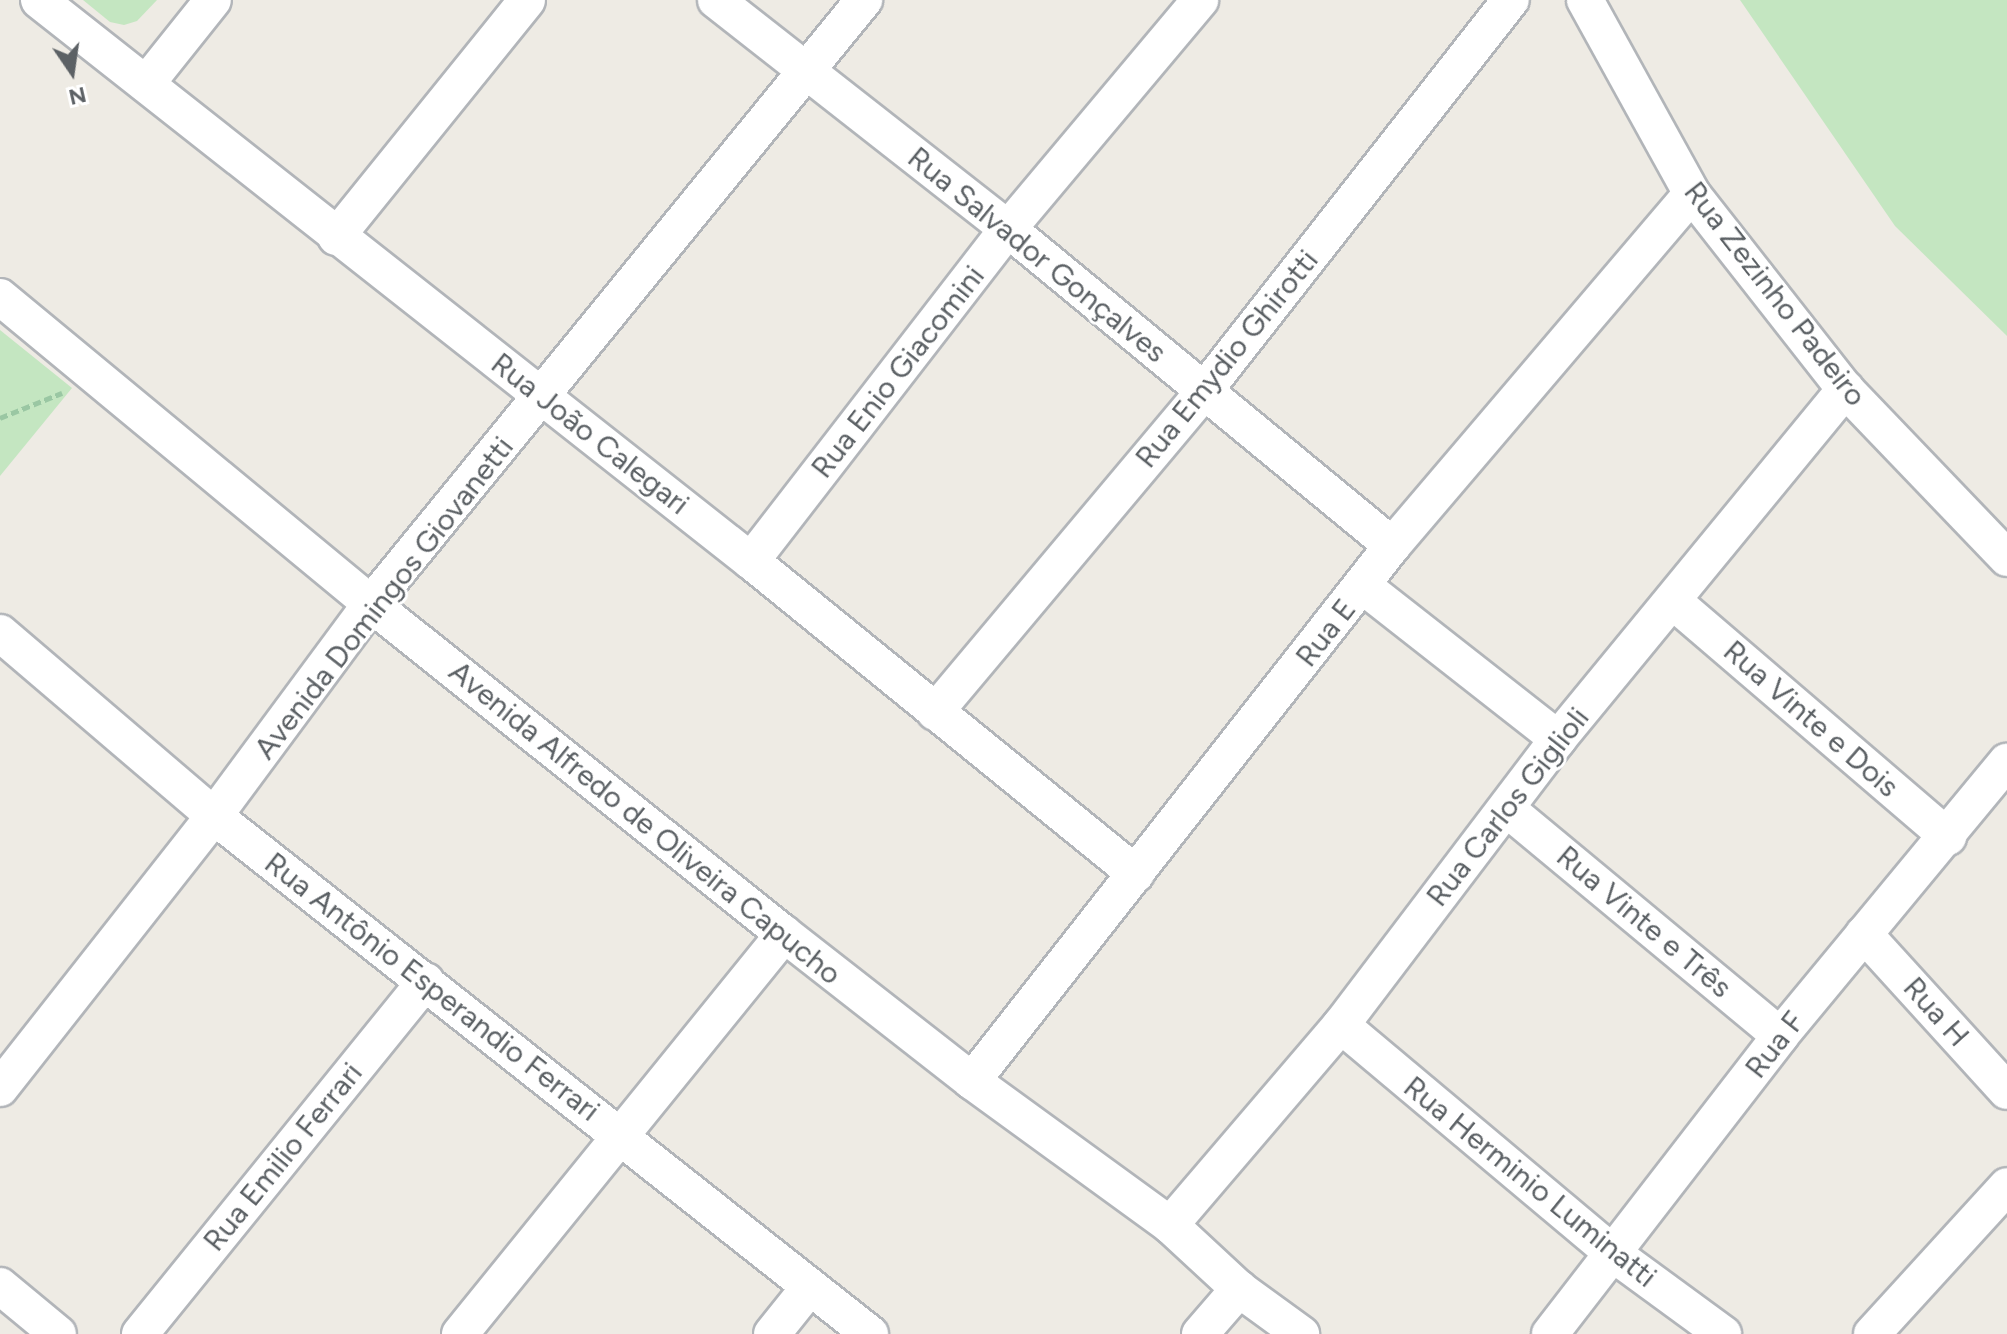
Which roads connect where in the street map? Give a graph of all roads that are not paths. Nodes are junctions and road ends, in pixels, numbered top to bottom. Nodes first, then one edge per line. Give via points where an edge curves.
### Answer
1 (39, 0) edge
2 (213, 0) edge
3 (527, 0) edge
4 (716, 0) edge
5 (864, 0) edge
6 (1200, 0) edge
7 (1511, 0) edge
8 (1585, 0) edge
9 (807, 71) junction
10 (146, 84) junction
11 (1692, 194) junction
12 (1008, 229) junction
13 (336, 237) junction
14 (0, 297) edge
15 (1845, 389) junction
16 (1204, 391) junction
17 (543, 397) junction
18 (1392, 546) junction
19 (2007, 558) edge
20 (751, 561) junction
21 (1363, 586) junction
22 (1674, 602) junction
23 (371, 604) junction
24 (7, 651) edge
25 (935, 712) junction
26 (1558, 739) junction
27 (2007, 762) edge
28 (1507, 809) junction
29 (214, 816) junction
30 (1948, 837) junction
31 (1136, 874) junction
32 (784, 934) junction
33 (1864, 934) junction
34 (426, 981) junction
35 (1341, 1025) junction
36 (1780, 1036) junction
37 (972, 1081) junction
38 (0, 1088) edge
39 (2007, 1091) edge
40 (623, 1137) junction
41 (2007, 1186) edge
42 (1170, 1225) junction
43 (1615, 1255) junction
44 (0, 1286) edge
45 (808, 1289) junction
46 (1239, 1289) junction
47 (58, 1334) edge
48 (140, 1334) edge
49 (460, 1334) edge
50 (772, 1334) edge
51 (870, 1334) edge
52 (1200, 1334) edge
53 (1301, 1334) edge
54 (1550, 1334) edge
55 (1723, 1334) edge
56 (1872, 1334) edge

1 - 10 street, Rua João Calegari
2 - 10 street
3 - 13 street
4 - 9 street, Rua Salvador Gonçalves
5 - 9 street, Avenida Domingos Giovanetti
6 - 12 street, Rua Enio Giacomini
7 - 16 street, Rua Emydio Ghirotti
8 - 11 street, Rua Zezinho Padeiro
9 - 12 street, Rua Salvador Gonçalves
9 - 17 street, Avenida Domingos Giovanetti
10 - 13 street, Rua João Calegari
11 - 15 street, Rua Zezinho Padeiro
11 - 18 street, Rua E
12 - 16 street, Rua Salvador Gonçalves
12 - 20 street, Rua Enio Giacomini
13 - 17 street, Rua João Calegari
14 - 23 street, Avenida Alfredo de Oliveira Capucho
15 - 19 street, Rua Zezinho Padeiro
15 - 22 street, Rua Carlos Giglioli
16 - 18 street, Rua Salvador Gonçalves
16 - 25 street, Rua Emydio Ghirotti
17 - 20 street, Rua João Calegari
17 - 23 street, Avenida Domingos Giovanetti
18 - 21 street, Rua E
20 - 25 street, Rua João Calegari
21 - 26 street
21 - 31 street, Rua E
22 - 26 street, Rua Carlos Giglioli
22 - 30 street, Rua Vinte e Dois
23 - 29 street, Avenida Domingos Giovanetti
23 - 32 street, Avenida Alfredo de Oliveira Capucho
24 - 29 street, Rua Antônio Esperandio Ferrari
25 - 31 street, Rua João Calegari
26 - 28 street, Rua Carlos Giglioli
27 - 30 street, Rua F
28 - 35 street, Rua Carlos Giglioli
28 - 36 street, Rua Vinte e Três
29 - 34 street, Rua Antônio Esperandio Ferrari
29 - 38 street, Avenida Domingos Giovanetti
30 - 33 street, Rua F
31 - 37 street, Rua E
32 - 37 street, Avenida Alfredo de Oliveira Capucho
32 - 40 street
33 - 36 street, Rua F
33 - 39 street, Rua H
34 - 40 street, Rua Antônio Esperandio Ferrari
34 - 48 street, Rua Emilio Ferrari
35 - 42 street, Rua Carlos Giglioli
35 - 43 street, Rua Herminio Luminatti
36 - 43 street, Rua F
37 - 42 street, Avenida Alfredo de Oliveira Capucho
40 - 45 street, Rua Antônio Esperandio Ferrari
40 - 49 street
41 - 56 street
42 - 46 street, Avenida Alfredo de Oliveira Capucho
43 - 54 street, Rua F
43 - 55 street, Rua Herminio Luminatti
44 - 47 street
45 - 50 street
45 - 51 street, Rua Antônio Esperandio Ferrari
46 - 52 street
46 - 53 street, Avenida Alfredo de Oliveira Capucho

